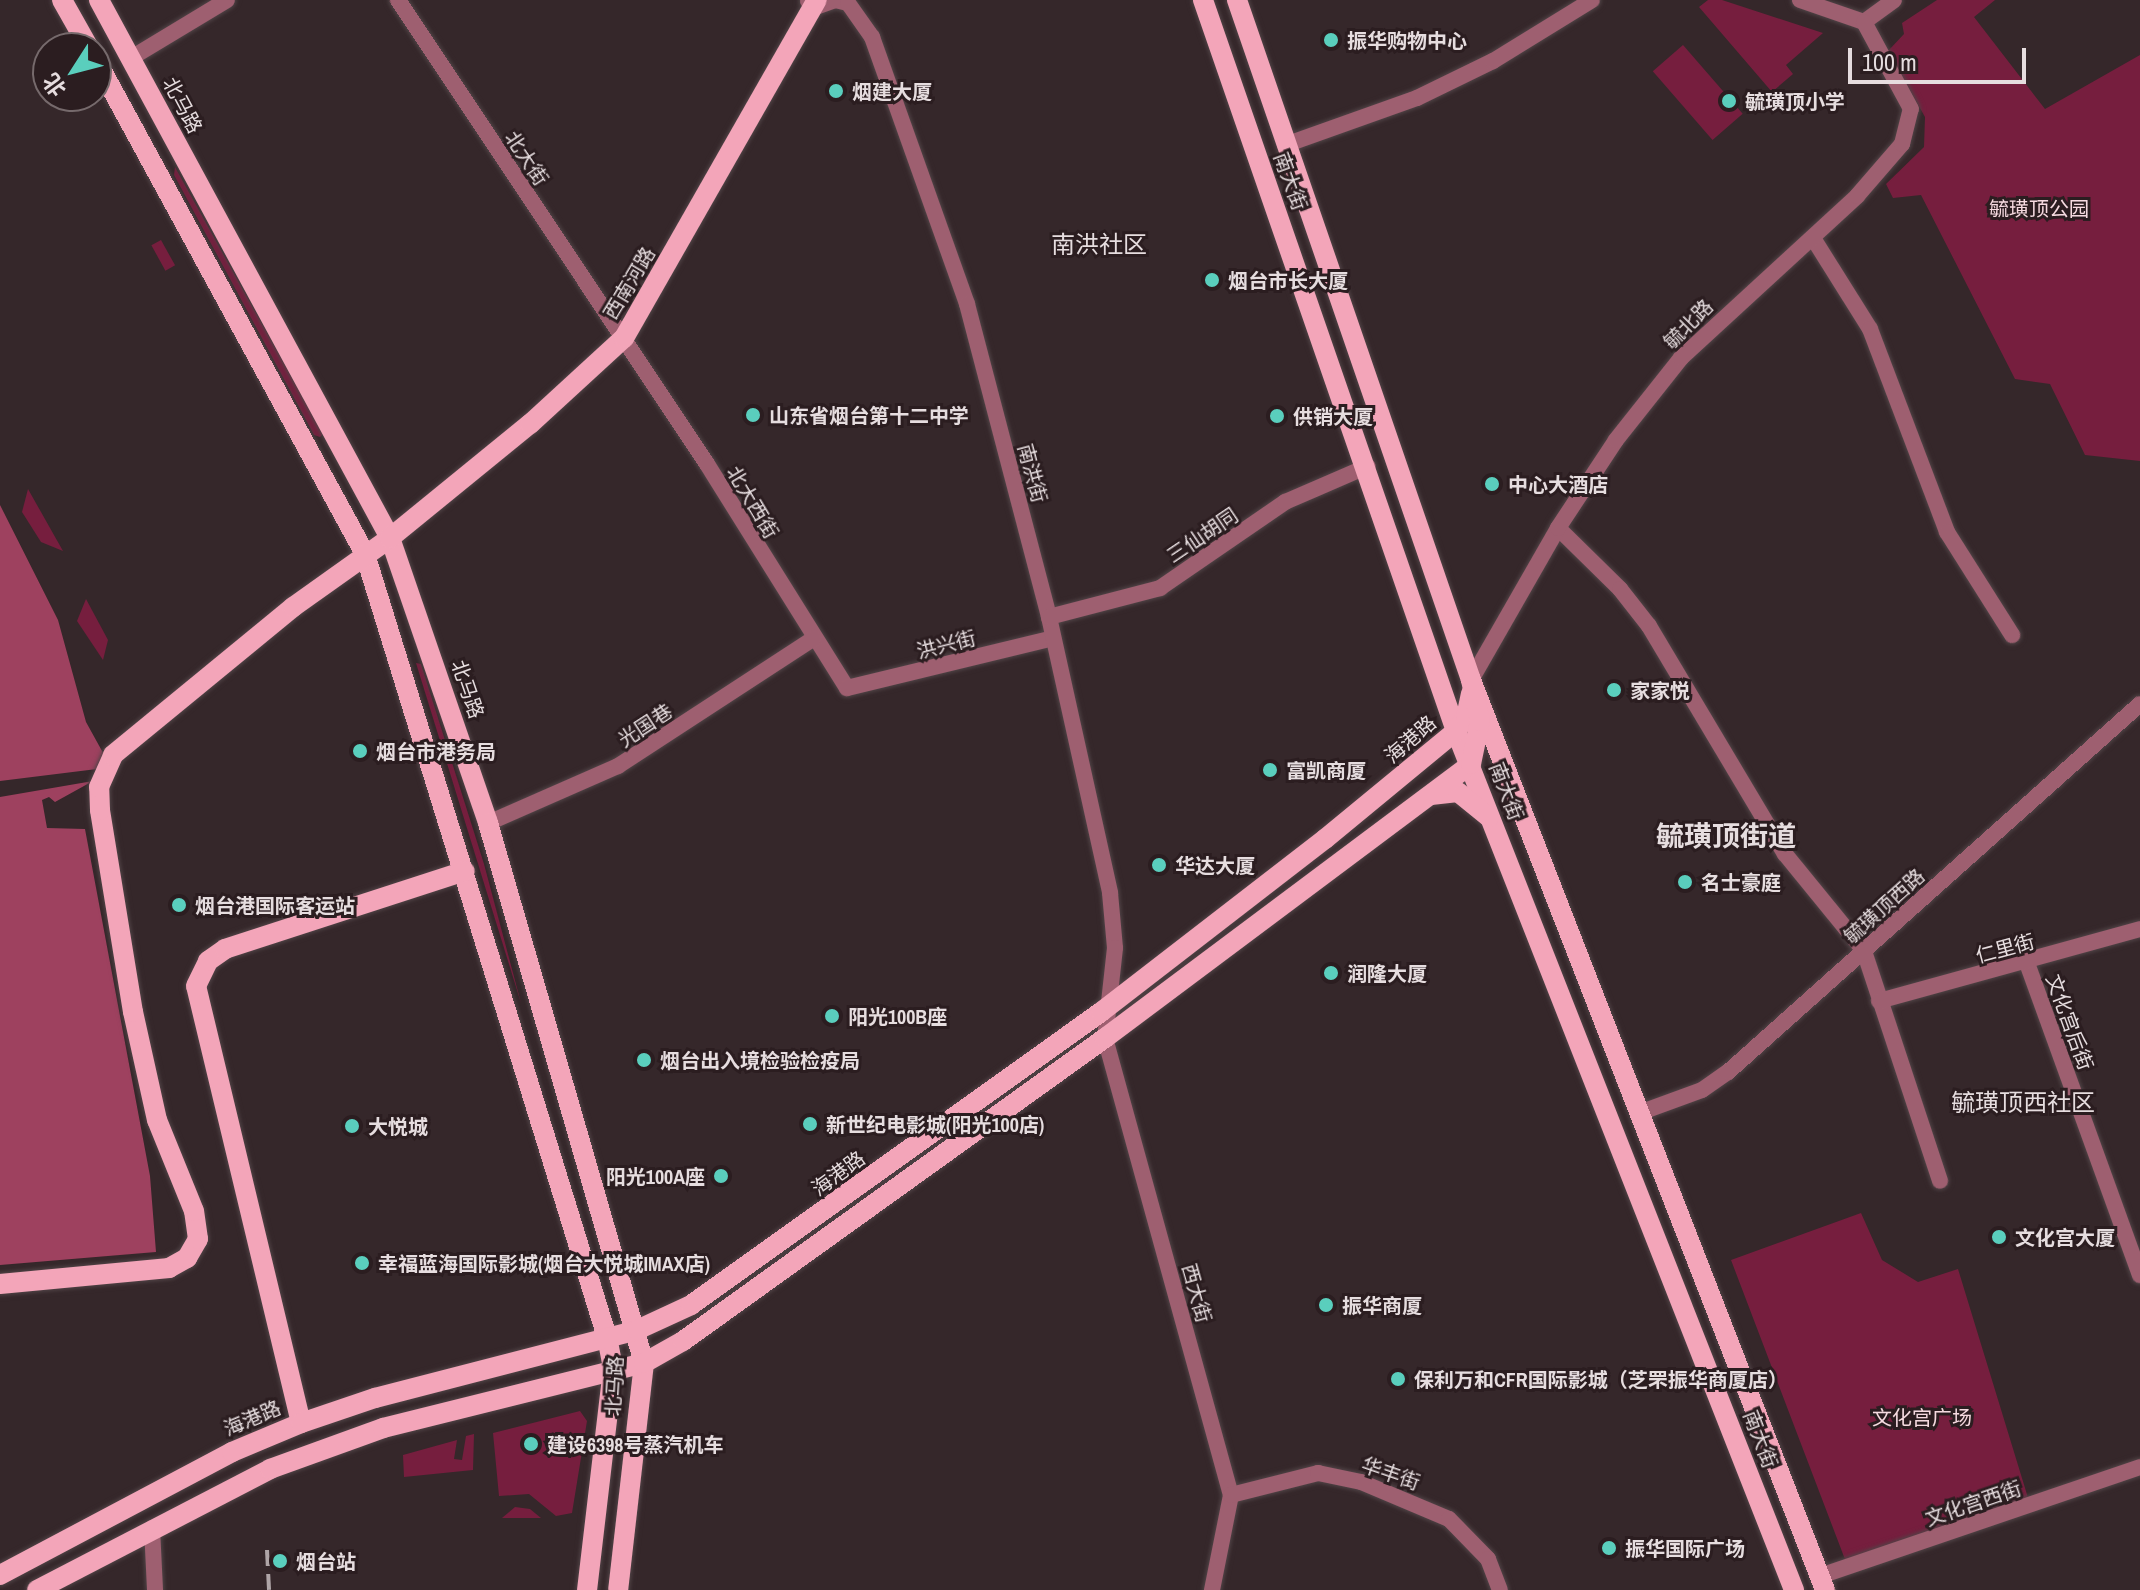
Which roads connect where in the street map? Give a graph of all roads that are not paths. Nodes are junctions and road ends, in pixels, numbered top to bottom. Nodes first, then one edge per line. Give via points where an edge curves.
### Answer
1 (62, 0) edge
2 (99, 0) edge
3 (227, 0) edge
4 (1203, 0) edge
5 (1237, 0) edge
6 (1592, 0) edge
7 (1800, 0) edge
8 (1894, 0) edge
9 (400, 1) edge
10 (812, 3) edge
11 (1864, 22) junction
12 (80, 32) edge
13 (131, 58) junction
14 (112, 89) edge
15 (1285, 145) junction
16 (1813, 238) junction
17 (624, 338) junction
18 (1368, 466) junction
19 (1558, 528) junction
20 (390, 538) junction
21 (365, 554) junction
22 (1049, 617) junction
23 (2012, 635) dead end
24 (1053, 638) junction
25 (813, 639) junction
26 (1471, 680) junction
27 (847, 688) joint
28 (2140, 704) edge
29 (1456, 731) junction
30 (1471, 764) junction
31 (1427, 796) junction
32 (488, 823) junction
33 (1495, 825) junction
34 (465, 871) junction
35 (2140, 929) edge
36 (1864, 951) junction
37 (2027, 963) junction
38 (1879, 1001) junction
39 (1105, 1008) junction
40 (1105, 1038) junction
41 (1639, 1113) junction
42 (1940, 1181) dead end
43 (2140, 1275) edge
44 (0, 1284) edge
45 (637, 1330) junction
46 (607, 1337) junction
47 (644, 1363) junction
48 (613, 1369) junction
49 (301, 1423) junction
50 (2140, 1467) edge
51 (1231, 1495) junction
52 (152, 1528) junction
53 (590, 1565) junction
54 (0, 1575) edge
55 (1822, 1583) edge
56 (37, 1590) edge
57 (155, 1590) edge
58 (574, 1590) edge
59 (587, 1590) edge
60 (618, 1590) edge
61 (1212, 1590) edge
62 (1500, 1590) edge
63 (1794, 1590) edge

1 - 12 main road
2 - 13 main road, 北马路
3 - 13 street
4 - 18 main road, 南大街
5 - 15 main road, 南大街
6 - 15 street via 1493,61 1417,98
7 - 11 street
8 - 11 street
9 - 17 street, 北大街
10 - 17 main road, 西南河路
10 - 22 street, 南洪街 via 848,3 872,37 967,304
11 - 16 street, 毓北路 via 1911,109 1911,123 1888,162
13 - 20 main road, 北马路
14 - 21 main road, 北马路
15 - 26 main road, 南大街
16 - 19 street, 毓北路 via 1681,358 1616,440
16 - 23 street via 1870,329 1947,532
17 - 20 main road, 西南河路 via 530,424
17 - 25 street, 北大西街
18 - 22 street, 三仙胡同 via 1285,502 1160,588
18 - 29 main road, 南大街
19 - 26 street, 毓北路
19 - 36 street via 1649,626 1785,854
20 - 21 main road, 西南河路
20 - 32 main road, 北马路
21 - 34 main road, 北马路
21 - 44 main road, 西南河路 via 124,744 99,787 133,1012 157,1120 198,1228 192,1251 180,1264 146,1272
22 - 24 street, 南洪街
24 - 27 street, 洪兴街
24 - 39 street, 南洪街 via 1110,893 1115,948
25 - 27 street, 北大西街
25 - 32 street, 光国巷 via 618,766
26 - 29 main road, 海港路 via 1471,702
26 - 30 main road via 1480,721
26 - 41 main road, 南大街
28 - 36 street, 毓璜顶西路
29 - 30 main road, 南大街
29 - 39 main road, 海港路
30 - 31 main road
30 - 33 main road, 南大街
31 - 33 main road via 1458,792 1473,800
31 - 40 main road
32 - 45 main road, 北马路
33 - 63 main road, 南大街
34 - 46 main road, 北马路
34 - 49 main road via 225,949 208,961 196,986
35 - 37 street, 仁里街
36 - 38 street
36 - 41 street, 毓璜顶西路 via 1728,1072 1702,1090
37 - 38 street, 仁里街
37 - 43 street, 文化宫后街
38 - 42 street
39 - 40 street, 西大街
39 - 45 main road, 海港路 via 763,1258 691,1305
40 - 47 main road via 683,1341
40 - 51 street, 西大街
41 - 55 main road, 南大街
45 - 46 main road, 海港路
45 - 47 main road, 北马路
46 - 48 main road, 北马路
46 - 49 main road, 海港路 via 375,1398
47 - 48 main road
47 - 60 main road, 北马路
48 - 52 main road via 347,1440 245,1480
48 - 53 main road, 北马路
49 - 54 main road, 海港路 via 232,1452
50 - 55 street, 文化宫西街
51 - 61 street, 西大街
51 - 62 street, 华丰街 via 1318,1473 1361,1482 1449,1519 1488,1559
52 - 56 main road
52 - 57 street
53 - 58 main road
53 - 59 main road, 北马路

